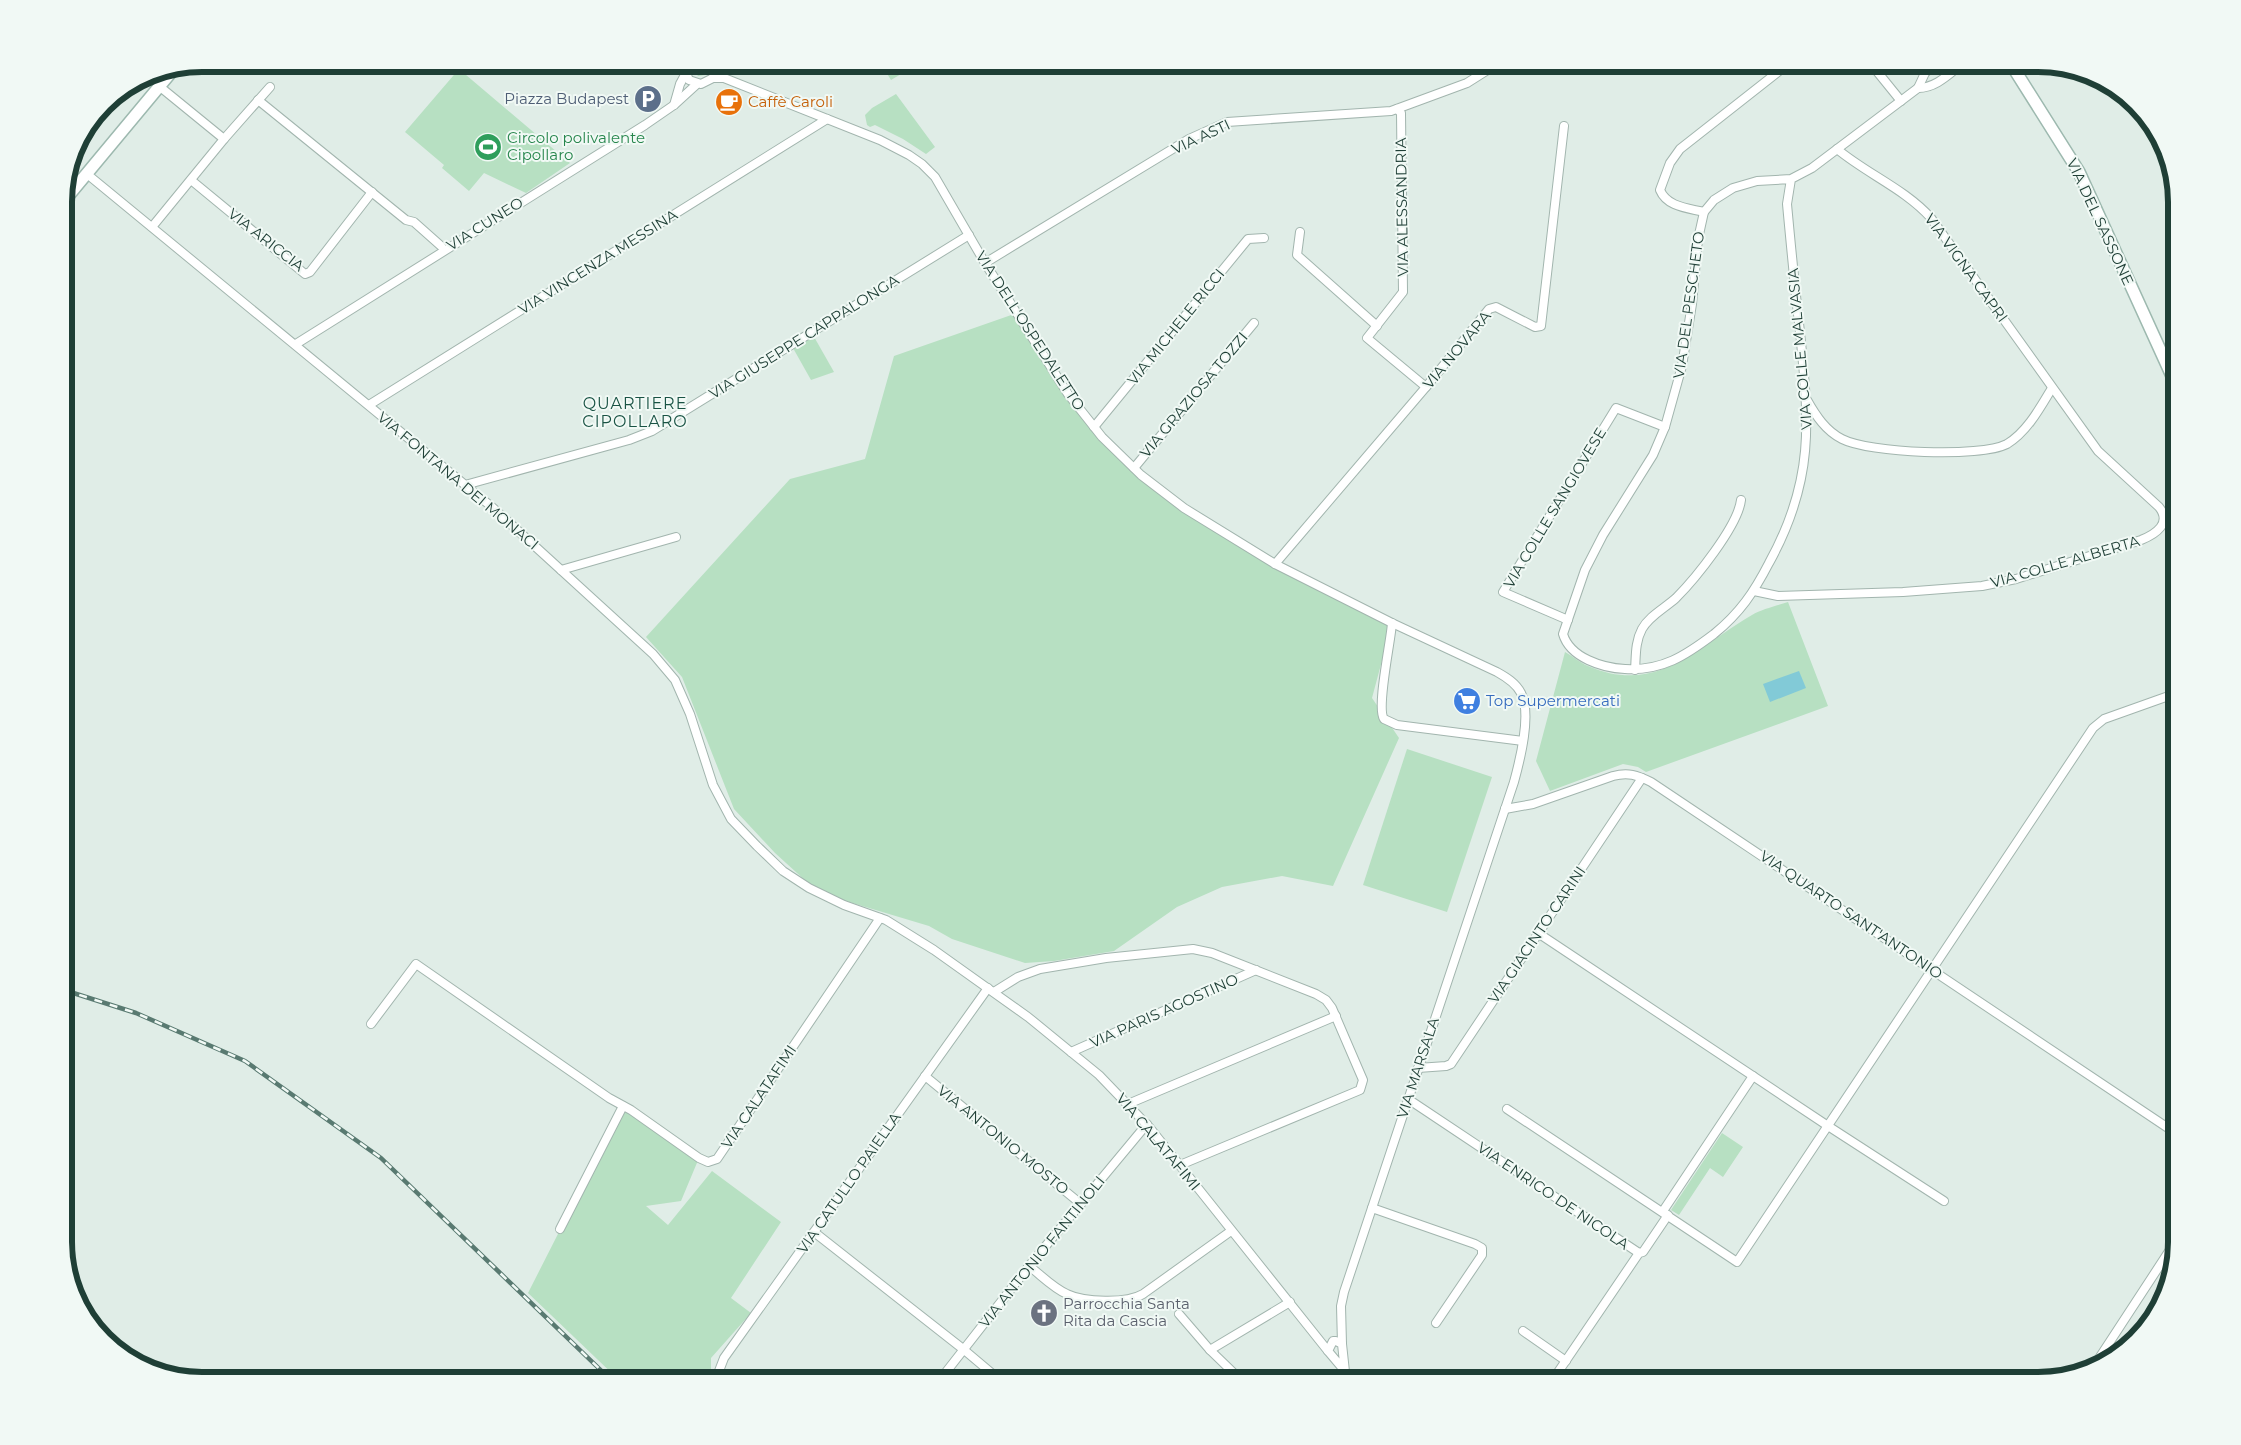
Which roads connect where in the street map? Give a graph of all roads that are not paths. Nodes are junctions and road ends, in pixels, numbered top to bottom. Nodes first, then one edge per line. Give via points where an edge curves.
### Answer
1 (683, 73) edge
2 (687, 73) edge
3 (714, 73) edge
4 (721, 73) edge
5 (1483, 73) edge
6 (1776, 73) edge
7 (1878, 73) edge
8 (1925, 73) edge
9 (1950, 73) edge
10 (2017, 73) edge
11 (166, 78) edge
12 (713, 78) junction
13 (724, 78) junction
14 (697, 84) junction
15 (159, 86) junction
16 (270, 87) dead end
17 (1918, 88) junction
18 (258, 100) junction
19 (1901, 101) junction
20 (674, 105) junction
21 (1397, 109) junction
22 (827, 119) junction
23 (1564, 126) dead end
24 (224, 139) junction
25 (1837, 149) junction
26 (87, 174) junction
27 (1791, 179) junction
28 (191, 180) junction
29 (74, 190) edge
30 (372, 192) junction
31 (1704, 212) junction
32 (152, 227) junction
33 (1300, 232) dead end
34 (969, 235) junction
35 (1264, 238) dead end
36 (441, 246) dead end
37 (985, 263) junction
38 (1254, 323) dead end
39 (1377, 326) junction
40 (296, 344) junction
41 (2168, 367) edge
42 (1426, 387) junction
43 (2052, 388) junction
44 (1807, 399) junction
45 (369, 405) junction
46 (1094, 427) junction
47 (1665, 427) junction
48 (1134, 468) junction
49 (465, 485) junction
50 (1741, 500) dead end
51 (676, 537) dead end
52 (1275, 564) junction
53 (561, 570) junction
54 (1754, 591) junction
55 (1568, 620) junction
56 (1392, 623) junction
57 (1635, 670) junction
58 (2168, 696) edge
59 (1523, 741) junction
60 (1642, 778) junction
61 (1505, 809) junction
62 (756, 846) joint
63 (880, 918) junction
64 (1538, 933) junction
65 (1256, 970) junction
66 (1933, 970) junction
67 (991, 990) junction
68 (1336, 1016) junction
69 (371, 1024) dead end
70 (1071, 1052) junction
71 (1418, 1068) junction
72 (925, 1076) junction
73 (1752, 1076) junction
74 (1408, 1099) junction
75 (1128, 1104) junction
76 (623, 1106) junction
77 (1507, 1109) dead end
78 (1147, 1124) junction
79 (1828, 1126) junction
80 (2168, 1128) edge
81 (1180, 1166) junction
82 (1944, 1201) dead end
83 (1081, 1204) junction
84 (1372, 1208) junction
85 (1666, 1213) junction
86 (560, 1229) dead end
87 (1231, 1230) junction
88 (814, 1232) junction
89 (1639, 1253) junction
90 (2167, 1254) edge
91 (1029, 1266) junction
92 (1290, 1302) junction
93 (1179, 1314) dead end
94 (1436, 1323) dead end
95 (1341, 1328) junction
96 (1523, 1331) dead end
97 (1333, 1341) junction
98 (1342, 1344) junction
99 (963, 1349) junction
100 (1210, 1350) junction
101 (1328, 1350) junction
102 (2100, 1357) edge
103 (1566, 1361) junction
104 (1344, 1370) joint
105 (719, 1372) edge
106 (946, 1372) edge
107 (990, 1372) edge
108 (1233, 1372) edge
109 (1558, 1372) edge

1 - 20 street
2 - 14 street via 689,80
3 - 12 street
4 - 13 street
5 - 21 street, VIA ASTI via 1467,83
6 - 31 street via 1690,139 1670,163 1660,190 1664,198
7 - 19 street
8 - 17 street
9 - 17 street via 1927,88
10 - 41 main road, VIA DEL SASSONE via 2079,172
11 - 15 main road
12 - 13 street, VIA DELL'OSPEDALETTO
12 - 14 street via 706,84
13 - 22 street, VIA DELL'OSPEDALETTO
14 - 20 street, VIA CUNEO
15 - 24 street
15 - 26 main road
16 - 18 street
17 - 19 street
18 - 24 street
18 - 30 street
19 - 25 street
20 - 40 street, VIA CUNEO
21 - 37 street, VIA ASTI via 1226,123 1189,139
21 - 39 street, VIA ALESSANDRIA via 1401,114 1404,292
22 - 34 street, VIA DELL'OSPEDALETTO via 880,140 922,164 935,178
22 - 45 street, VIA VINCENZA MESSINA
23 - 42 street, VIA NOVARA via 1541,324 1536,327 1498,308 1491,308
24 - 28 street
25 - 27 street
25 - 43 street, VIA VIGNA CAPRI via 1925,210
26 - 29 main road
26 - 32 street, VIA FONTANA DEI MONACI
27 - 31 street, VIA DEL PESCHETO via 1739,185 1723,193
27 - 44 street, VIA COLLE MALVASIA via 1787,204
28 - 30 street, VIA ARICCIA via 305,274 310,272
28 - 32 street
30 - 36 street
31 - 47 street, VIA DEL PESCHETO via 1682,366
32 - 40 street, VIA FONTANA DEI MONACI
33 - 39 street via 1297,256
34 - 37 street, VIA DELL'OSPEDALETTO
34 - 49 street, VIA GIUSEPPE CAPPALONGA via 652,431
35 - 46 street, VIA MICHELE RICCI via 1248,239
37 - 46 street, VIA DELL'OSPEDALETTO via 1068,394
38 - 48 street, VIA GRAZIOSA TOZZI
39 - 42 street, VIA ALESSANDRIA via 1368,340
40 - 45 street, VIA FONTANA DEI MONACI
42 - 52 street, VIA NOVARA
43 - 44 street via 2016,437 2000,447 1985,451 1870,448 1855,444 1832,433
43 - 54 street, VIA COLLE ALBERTA via 2098,451 2161,509 2164,520 2157,532 2085,558 1982,586 1778,596
44 - 54 street, VIA COLLE MALVASIA via 1806,449 1793,510 1779,545
45 - 49 street, VIA FONTANA DEI MONACI
46 - 48 street, VIA DELL'OSPEDALETTO
47 - 55 street, VIA DEL PESCHETO via 1653,454 1602,535 1585,570
47 - 55 street, VIA COLLE SANGIOVESE via 1616,408 1503,592
48 - 52 street, VIA DELL'OSPEDALETTO via 1184,508
49 - 53 street, VIA FONTANA DEI MONACI
50 - 57 street via 1733,521 1705,565 1644,626 1636,644
51 - 53 street
52 - 56 street, VIA DELL'OSPEDALETTO
53 - 62 street, VIA FONTANA DEI MONACI via 653,654 675,680 690,714 712,785 731,819
54 - 57 street, VIA COLLE MALVASIA via 1739,611 1702,643 1665,665
55 - 57 street, VIA COLLE MALVASIA via 1563,634 1566,642 1584,658 1617,669
56 - 59 street, VIA DELL'OSPEDALETTO via 1510,680 1524,700
56 - 59 street via 1381,706 1384,719 1397,725
58 - 66 street via 2095,725
59 - 61 street, VIA DELL'OSPEDALETTO
60 - 61 street, VIA QUARTO SANT'ANTONIO via 1630,774 1613,776 1529,806
60 - 64 street, VIA GIACINTO CARINI
60 - 66 street, VIA QUARTO SANT'ANTONIO
61 - 71 street, VIA MARSALA
62 - 63 street, VIA CALATAFIMI via 809,888
63 - 67 street, VIA CALATAFIMI via 934,950
63 - 76 street, VIA CALATAFIMI via 717,1159 708,1162 699,1158
64 - 71 street, VIA GIACINTO CARINI via 1450,1065
64 - 73 street
65 - 67 street, VIA CATULLO PAIELLA via 1205,951 1183,949 1040,969
65 - 68 street, VIA CATULLO PAIELLA via 1319,995 1329,1003
65 - 70 street, VIA PARIS AGOSTINO
66 - 79 street
66 - 80 street, VIA QUARTO SANT'ANTONIO
67 - 70 street, VIA CALATAFIMI
67 - 72 street, VIA CATULLO PAIELLA
68 - 75 street
68 - 81 street, VIA CATULLO PAIELLA via 1363,1082 1358,1093
69 - 76 street, VIA CALATAFIMI via 416,964
70 - 75 street, VIA CALATAFIMI
71 - 74 street, VIA MARSALA
72 - 83 street, VIA ANTONIO MOSTO
72 - 88 street, VIA CATULLO PAIELLA
73 - 79 street
73 - 85 street
74 - 84 street, VIA MARSALA
74 - 89 street, VIA ENRICO DE NICOLA
75 - 78 street, VIA CALATAFIMI
76 - 86 street
77 - 85 street
78 - 81 street, VIA CALATAFIMI
78 - 83 street, VIA ANTONIO FANTINOLI
79 - 82 street
79 - 85 street via 1737,1262
81 - 87 street, VIA CALATAFIMI
83 - 91 street, VIA ANTONIO FANTINOLI
84 - 94 street via 1482,1248 1482,1255
84 - 95 street, VIA MARSALA via 1342,1298
85 - 89 street via 1643,1252
87 - 91 street via 1142,1294 1126,1301 1071,1296
87 - 92 street, VIA CALATAFIMI
88 - 99 street
88 - 105 street, VIA CATULLO PAIELLA via 723,1360
89 - 103 street, VIA ENRICO DE NICOLA
90 - 102 street
91 - 99 street, VIA ANTONIO FANTINOLI
92 - 100 street
92 - 101 street, VIA CALATAFIMI
93 - 100 street
95 - 97 street, VIA MARSALA
95 - 98 street, VIA MARSALA
96 - 103 street
97 - 98 street
97 - 101 street, VIA MARSALA
98 - 104 street, VIA MARSALA
99 - 106 street, VIA ANTONIO FANTINOLI
99 - 107 street
100 - 108 street
101 - 104 street, VIA CALATAFIMI
103 - 109 street, VIA ENRICO DE NICOLA

